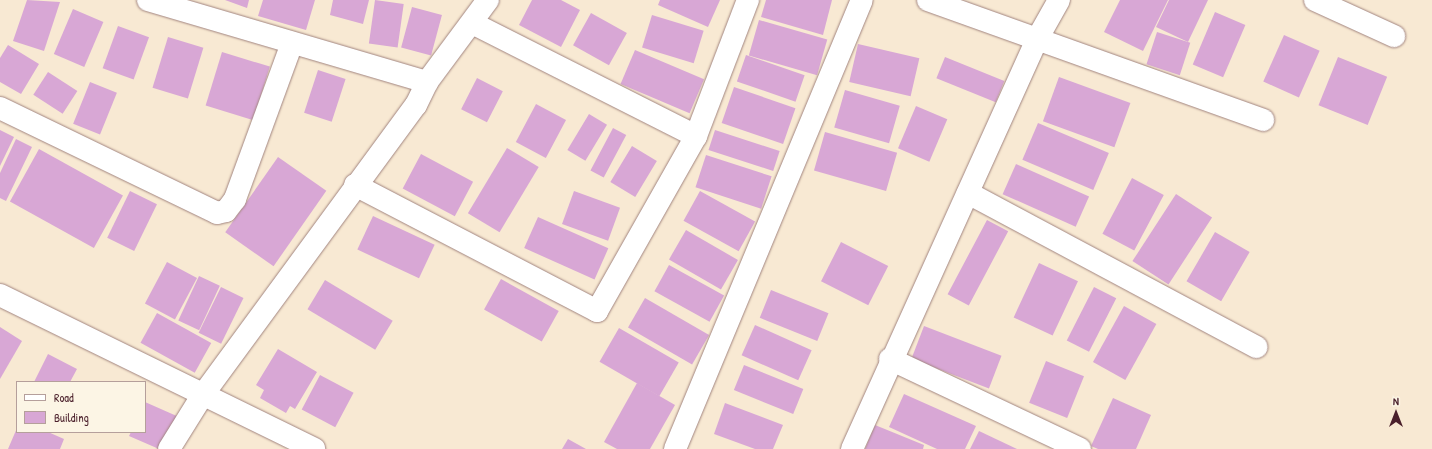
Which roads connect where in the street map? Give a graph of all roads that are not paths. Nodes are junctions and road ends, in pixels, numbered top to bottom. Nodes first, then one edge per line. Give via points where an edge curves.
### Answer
1 (148, 0) edge
2 (488, 0) edge
3 (748, 0) edge
4 (862, 0) edge
5 (928, 0) edge
6 (1059, 0) edge
7 (1315, 0) edge
8 (472, 23) junction
9 (1394, 36) dead end
10 (1036, 41) junction
11 (292, 43) junction
12 (427, 82) junction
13 (0, 108) edge
14 (1263, 120) dead end
15 (696, 136) junction
16 (355, 186) junction
17 (968, 193) junction
18 (0, 295) edge
19 (1256, 347) dead end
20 (890, 359) junction
21 (202, 396) junction
22 (1072, 446) edge
23 (169, 449) edge
24 (314, 449) edge
25 (675, 449) edge
26 (852, 449) edge

1 - 11 street
2 - 8 street
3 - 15 street
4 - 25 street
5 - 10 street
6 - 10 street
7 - 9 street
8 - 12 street
8 - 15 street
10 - 14 street
10 - 17 street
11 - 12 street
11 - 13 street via 235,199 226,211 217,212
12 - 16 street via 416,105
15 - 16 street via 597,311
16 - 21 street
17 - 19 street
17 - 20 street
18 - 21 street
20 - 22 street
20 - 26 street
21 - 23 street
21 - 24 street

